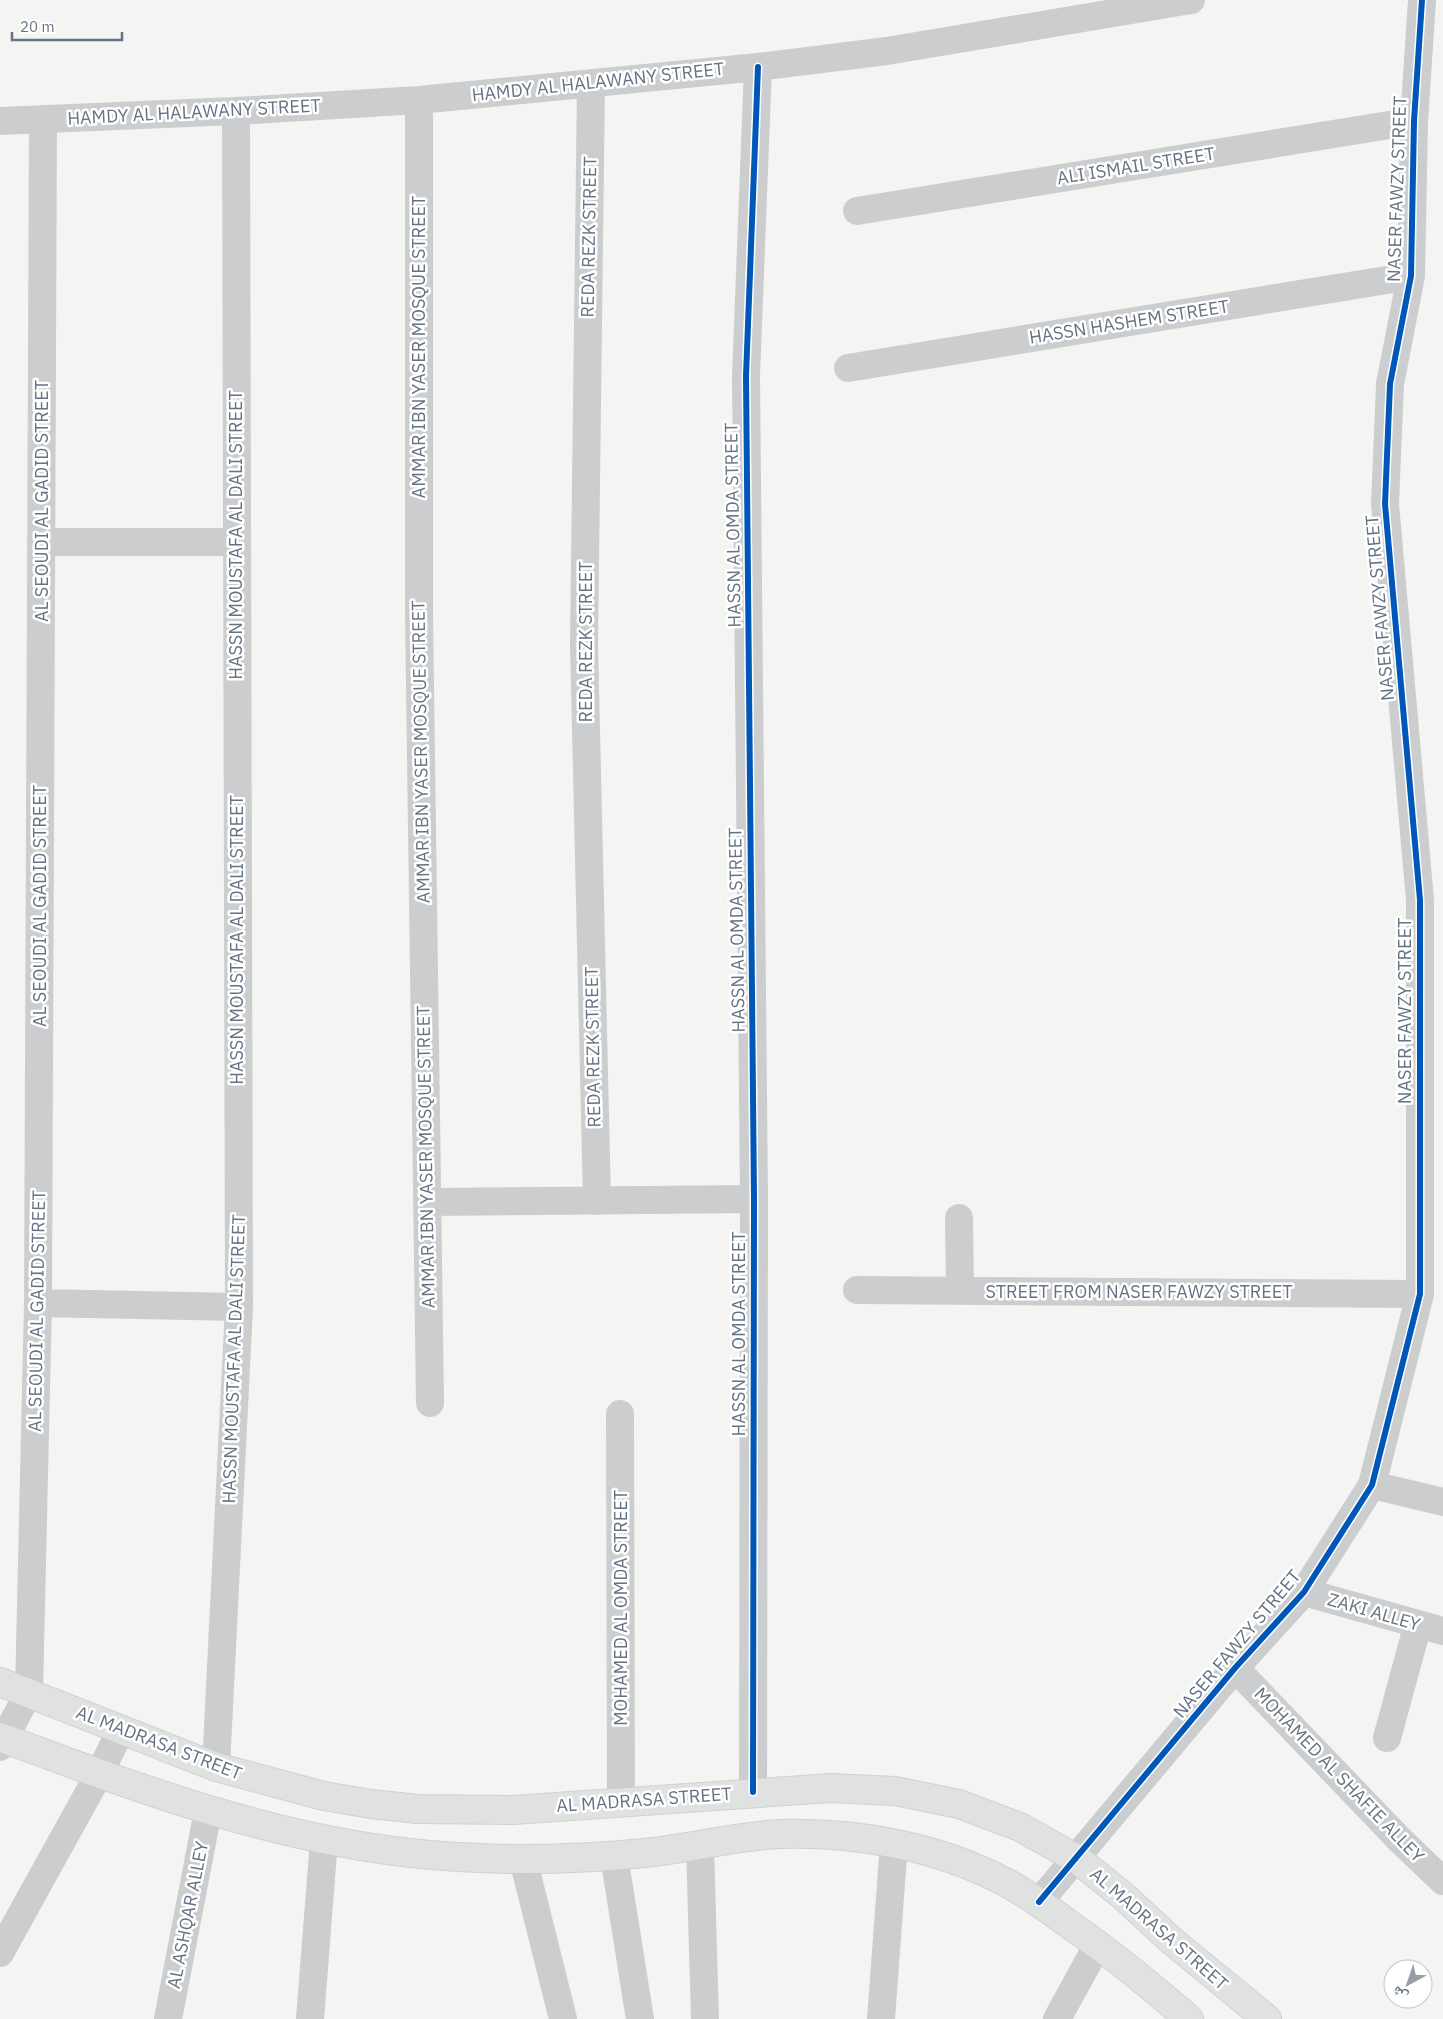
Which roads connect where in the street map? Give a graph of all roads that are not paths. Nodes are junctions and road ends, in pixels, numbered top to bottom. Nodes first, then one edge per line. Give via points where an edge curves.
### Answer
1 (1190, 0) edge
2 (1422, 0) edge
3 (758, 67) junction
4 (591, 83) junction
5 (419, 100) junction
6 (236, 111) junction
7 (43, 119) junction
8 (0, 121) edge
9 (1414, 121) junction
10 (857, 211) dead end
11 (1411, 276) junction
12 (848, 368) dead end
13 (41, 542) junction
14 (236, 542) junction
15 (754, 1199) junction
16 (597, 1201) junction
17 (427, 1202) junction
18 (960, 1218) dead end
19 (857, 1290) dead end
20 (960, 1290) junction
21 (1420, 1294) junction
22 (38, 1304) junction
23 (240, 1307) junction
24 (430, 1404) dead end
25 (620, 1414) dead end
26 (1372, 1485) junction
27 (1443, 1502) edge
28 (1304, 1592) junction
29 (1430, 1628) edge
30 (1235, 1668) junction
31 (0, 1682) edge
32 (29, 1692) junction
33 (121, 1730) junction
34 (1387, 1738) dead end
35 (1, 1741) edge
36 (216, 1767) junction
37 (99, 1774) junction
38 (753, 1792) junction
39 (621, 1802) junction
40 (208, 1811) junction
41 (324, 1840) junction
42 (894, 1843) junction
43 (700, 1845) junction
44 (614, 1856) junction
45 (523, 1859) junction
46 (1077, 1860) junction
47 (1443, 1881) edge
48 (1039, 1902) junction
49 (1098, 1944) junction
50 (0, 1953) edge
51 (168, 2019) edge
52 (310, 2019) edge
53 (563, 2019) edge
54 (640, 2019) edge
55 (705, 2019) edge
56 (881, 2019) edge
57 (1057, 2019) edge
58 (1190, 2019) edge
59 (1266, 2019) edge

1 - 3 street, HAMDY AL HALAWANY STREET via 887,51
2 - 9 street, NASER FAWZY STREET
3 - 4 street, HAMDY AL HALAWANY STREET
3 - 15 street, HASSN AL OMDA STREET via 746,376
4 - 5 street, HAMDY AL HALAWANY STREET
4 - 16 street, REDA REZK STREET via 584,644
5 - 6 street, HAMDY AL HALAWANY STREET
5 - 17 street, AMMAR IBN YASER MOSQUE STREET via 419,613
6 - 7 street, HAMDY AL HALAWANY STREET
6 - 14 street, HASSN MOUSTAFA AL DALI STREET
7 - 8 street, HAMDY AL HALAWANY STREET
7 - 13 street, AL SEOUDI AL GADID STREET
9 - 10 street, ALI ISMAIL STREET
9 - 11 street, NASER FAWZY STREET
11 - 12 street, HASSN HASHEM STREET
11 - 21 street, NASER FAWZY STREET via 1390,384 1386,504 1420,900
13 - 14 street
13 - 22 street, AL SEOUDI AL GADID STREET
14 - 23 street, HASSN MOUSTAFA AL DALI STREET
15 - 16 street
15 - 38 street, HASSN AL OMDA STREET
16 - 17 street
17 - 24 street, AMMAR IBN YASER MOSQUE STREET
18 - 20 street
19 - 20 street, STREET FROM NASER FAWZY STREET
20 - 21 street, STREET FROM NASER FAWZY STREET
21 - 26 street, NASER FAWZY STREET
22 - 23 street
22 - 32 street, AL SEOUDI AL GADID STREET
23 - 36 street, HASSN MOUSTAFA AL DALI STREET
25 - 39 street, MOHAMED AL OMDA STREET
26 - 27 street
26 - 28 street, NASER FAWZY STREET
28 - 29 street, ZAKI ALLEY
28 - 30 street, NASER FAWZY STREET
29 - 34 street
30 - 46 street, NASER FAWZY STREET
30 - 47 street, MOHAMED AL SHAFIE ALLEY
31 - 32 street, AL MADRASA STREET
32 - 33 street, AL MADRASA STREET
32 - 35 street
33 - 36 street, AL MADRASA STREET
33 - 37 street
35 - 37 street
36 - 39 street, AL MADRASA STREET via 324,1796 418,1809 513,1810
37 - 40 street
37 - 50 street
38 - 39 street, AL MADRASA STREET
38 - 46 street, AL MADRASA STREET via 863,1788 927,1796 1012,1824
40 - 41 street
40 - 51 street, AL ASHQAR ALLEY
41 - 45 street via 390,1851
41 - 52 street
42 - 43 street via 836,1836 777,1834
42 - 48 street via 969,1866 1006,1882
42 - 56 street
43 - 44 street
43 - 55 street
44 - 45 street
44 - 54 street
45 - 53 street
46 - 48 street, NASER FAWZY STREET
46 - 59 street, AL MADRASA STREET
48 - 49 street
49 - 57 street
49 - 58 street

